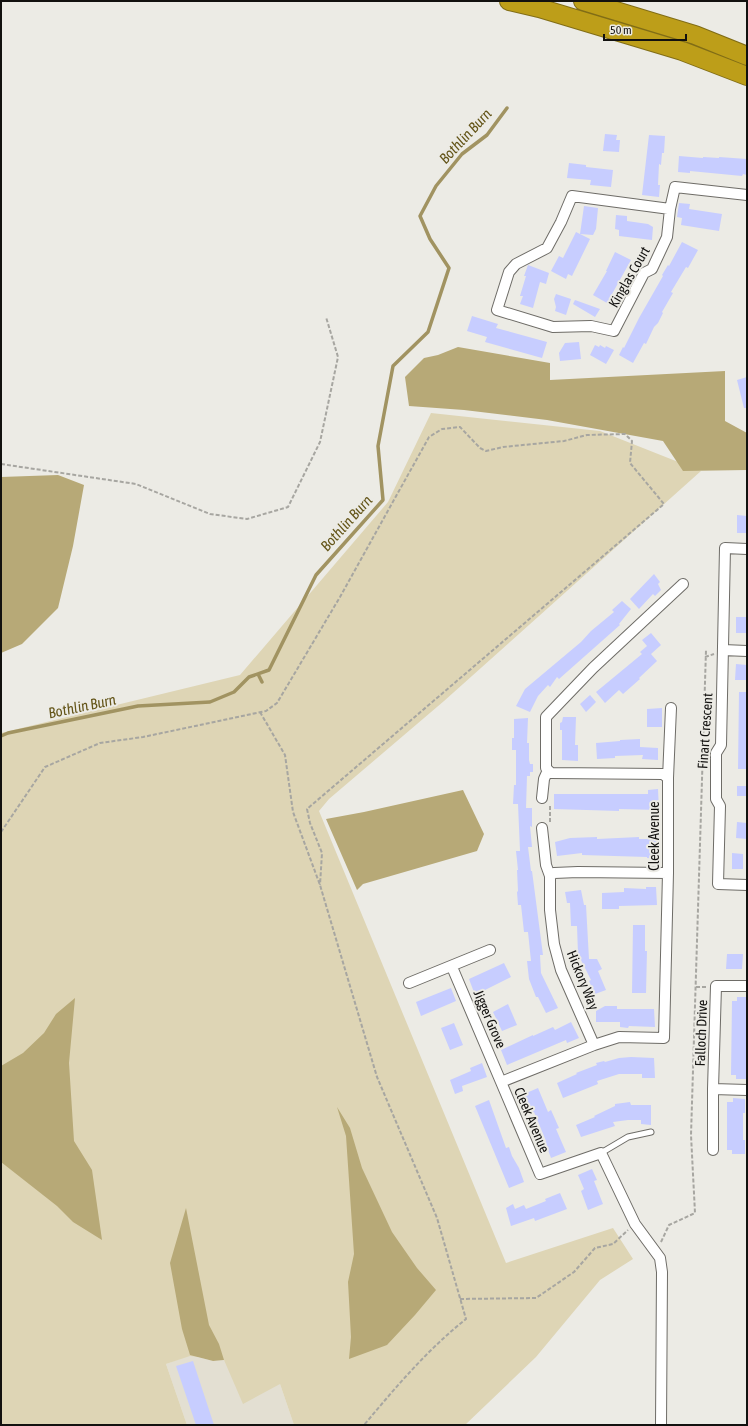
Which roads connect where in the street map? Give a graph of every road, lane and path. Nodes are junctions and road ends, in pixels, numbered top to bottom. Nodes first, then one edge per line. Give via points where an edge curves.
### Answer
1 (509, 1) edge
2 (582, 1) edge
3 (747, 56) edge
4 (747, 76) edge
5 (747, 195) edge
6 (670, 209) junction
7 (326, 317) dead end
8 (1, 464) edge
9 (747, 549) edge
10 (683, 584) dead end
11 (706, 650) dead end
12 (723, 650) junction
13 (747, 651) edge
14 (671, 708) dead end
15 (260, 712) junction
16 (548, 770) junction
17 (668, 778) junction
18 (542, 798) dead end
19 (542, 828) dead end
20 (1, 832) edge
21 (668, 872) junction
22 (550, 876) junction
23 (320, 885) junction
24 (747, 885) edge
25 (490, 950) dead end
26 (452, 967) junction
27 (409, 983) dead end
28 (747, 986) edge
29 (594, 1044) junction
30 (501, 1082) junction
31 (713, 1089) junction
32 (747, 1090) edge
33 (651, 1132) dead end
34 (713, 1150) dead end
35 (601, 1152) junction
36 (635, 1224) junction
37 (656, 1252) junction
38 (460, 1299) junction
39 (364, 1425) edge
40 (661, 1425) edge

1 - 4 highway via 682,51
2 - 3 highway via 695,35
5 - 6 street, Kinglas Court via 675,187
6 - 6 street, Kinglas Court via 667,237 652,269 644,273 614,331 591,326 554,327 497,310 509,272 516,264 548,248 572,196
7 - 8 path via 338,357 320,442 288,507 247,519 210,514 136,484
9 - 12 street, Finart Crescent via 725,548
10 - 16 street via 593,668 546,717
11 - 37 path via 691,1135 695,1213 670,1225
12 - 13 street
12 - 24 street, Finart Crescent via 721,745 716,753 716,799 720,806 718,884
14 - 17 street, Cleek Avenue
15 - 20 path via 143,737 100,743 45,767
15 - 23 path via 285,755 293,812
15 - 23 path via 278,703 429,437 442,429 460,427 486,451 503,447 564,442 587,435 625,434 632,440 630,463 664,504 308,809 310,822 322,853
16 - 17 street via 551,773 663,774
16 - 18 street via 544,779
17 - 21 street, Cleek Avenue
19 - 22 street, Hickory Way via 546,865
21 - 22 street via 570,872 554,873
21 - 29 street, Cleek Avenue via 664,1038 619,1037
22 - 29 street, Hickory Way via 550,910 559,964
23 - 38 path via 377,1077 437,1218
25 - 26 street
26 - 27 street
26 - 30 street, Jigger Grove
28 - 31 street, Falloch Drive via 716,986
29 - 30 street, Cleek Avenue
30 - 35 street, Cleek Avenue via 540,1174
31 - 32 street
31 - 34 street, Falloch Drive
33 - 35 lane via 628,1137
35 - 36 street
36 - 37 street
36 - 38 path via 613,1244 595,1248 574,1272 536,1298
37 - 40 street via 660,1258 662,1272
38 - 39 path via 466,1319 409,1372

